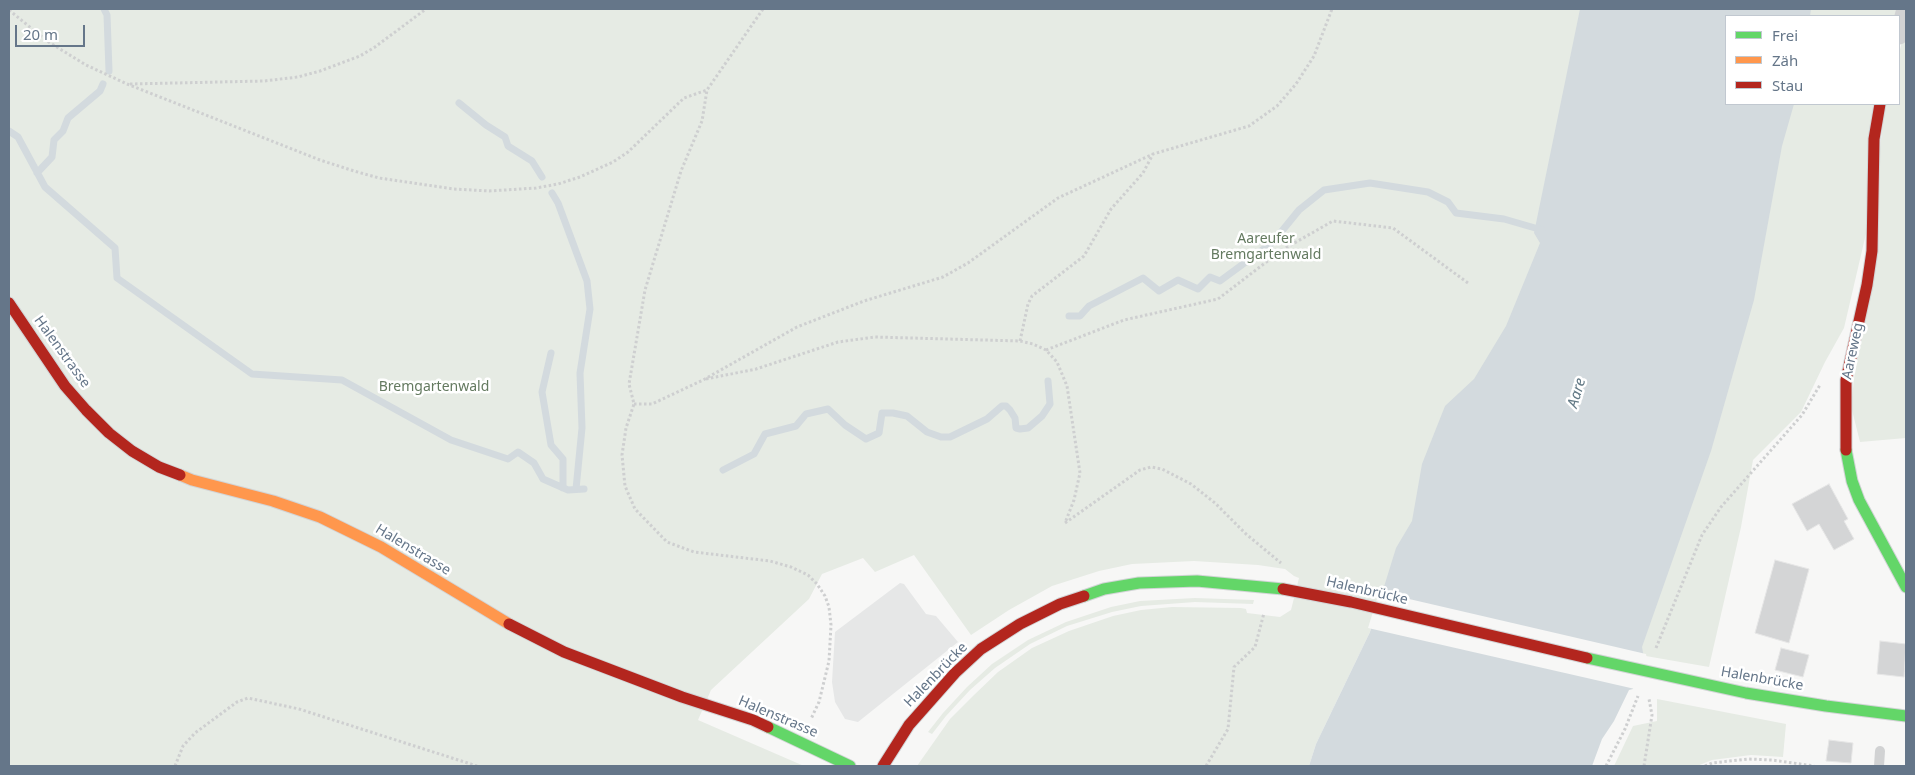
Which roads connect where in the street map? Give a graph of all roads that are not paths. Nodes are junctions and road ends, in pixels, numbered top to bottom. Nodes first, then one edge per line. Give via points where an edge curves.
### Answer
1 (1906, 9) edge
2 (1900, 30) edge
3 (1880, 105) edge
4 (9, 303) edge
5 (1906, 587) edge
6 (1906, 716) edge
7 (1880, 751) dead end
8 (850, 766) edge
9 (883, 766) edge
10 (1879, 766) edge

1 - 2 street
3 - 5 street, Aareweg via 1874,139 1872,251 1846,380 1846,449 1859,500
4 - 8 street, Halenstrasse via 65,386 86,410 124,445 159,467 192,480 320,517 381,547 520,630 564,652 753,720
6 - 9 street, Halenbrücke, bridge via 1746,692 1351,602 1283,589 1197,580 1139,583 1104,589 1060,604 1020,624 981,649 955,673 909,725
7 - 10 lane

